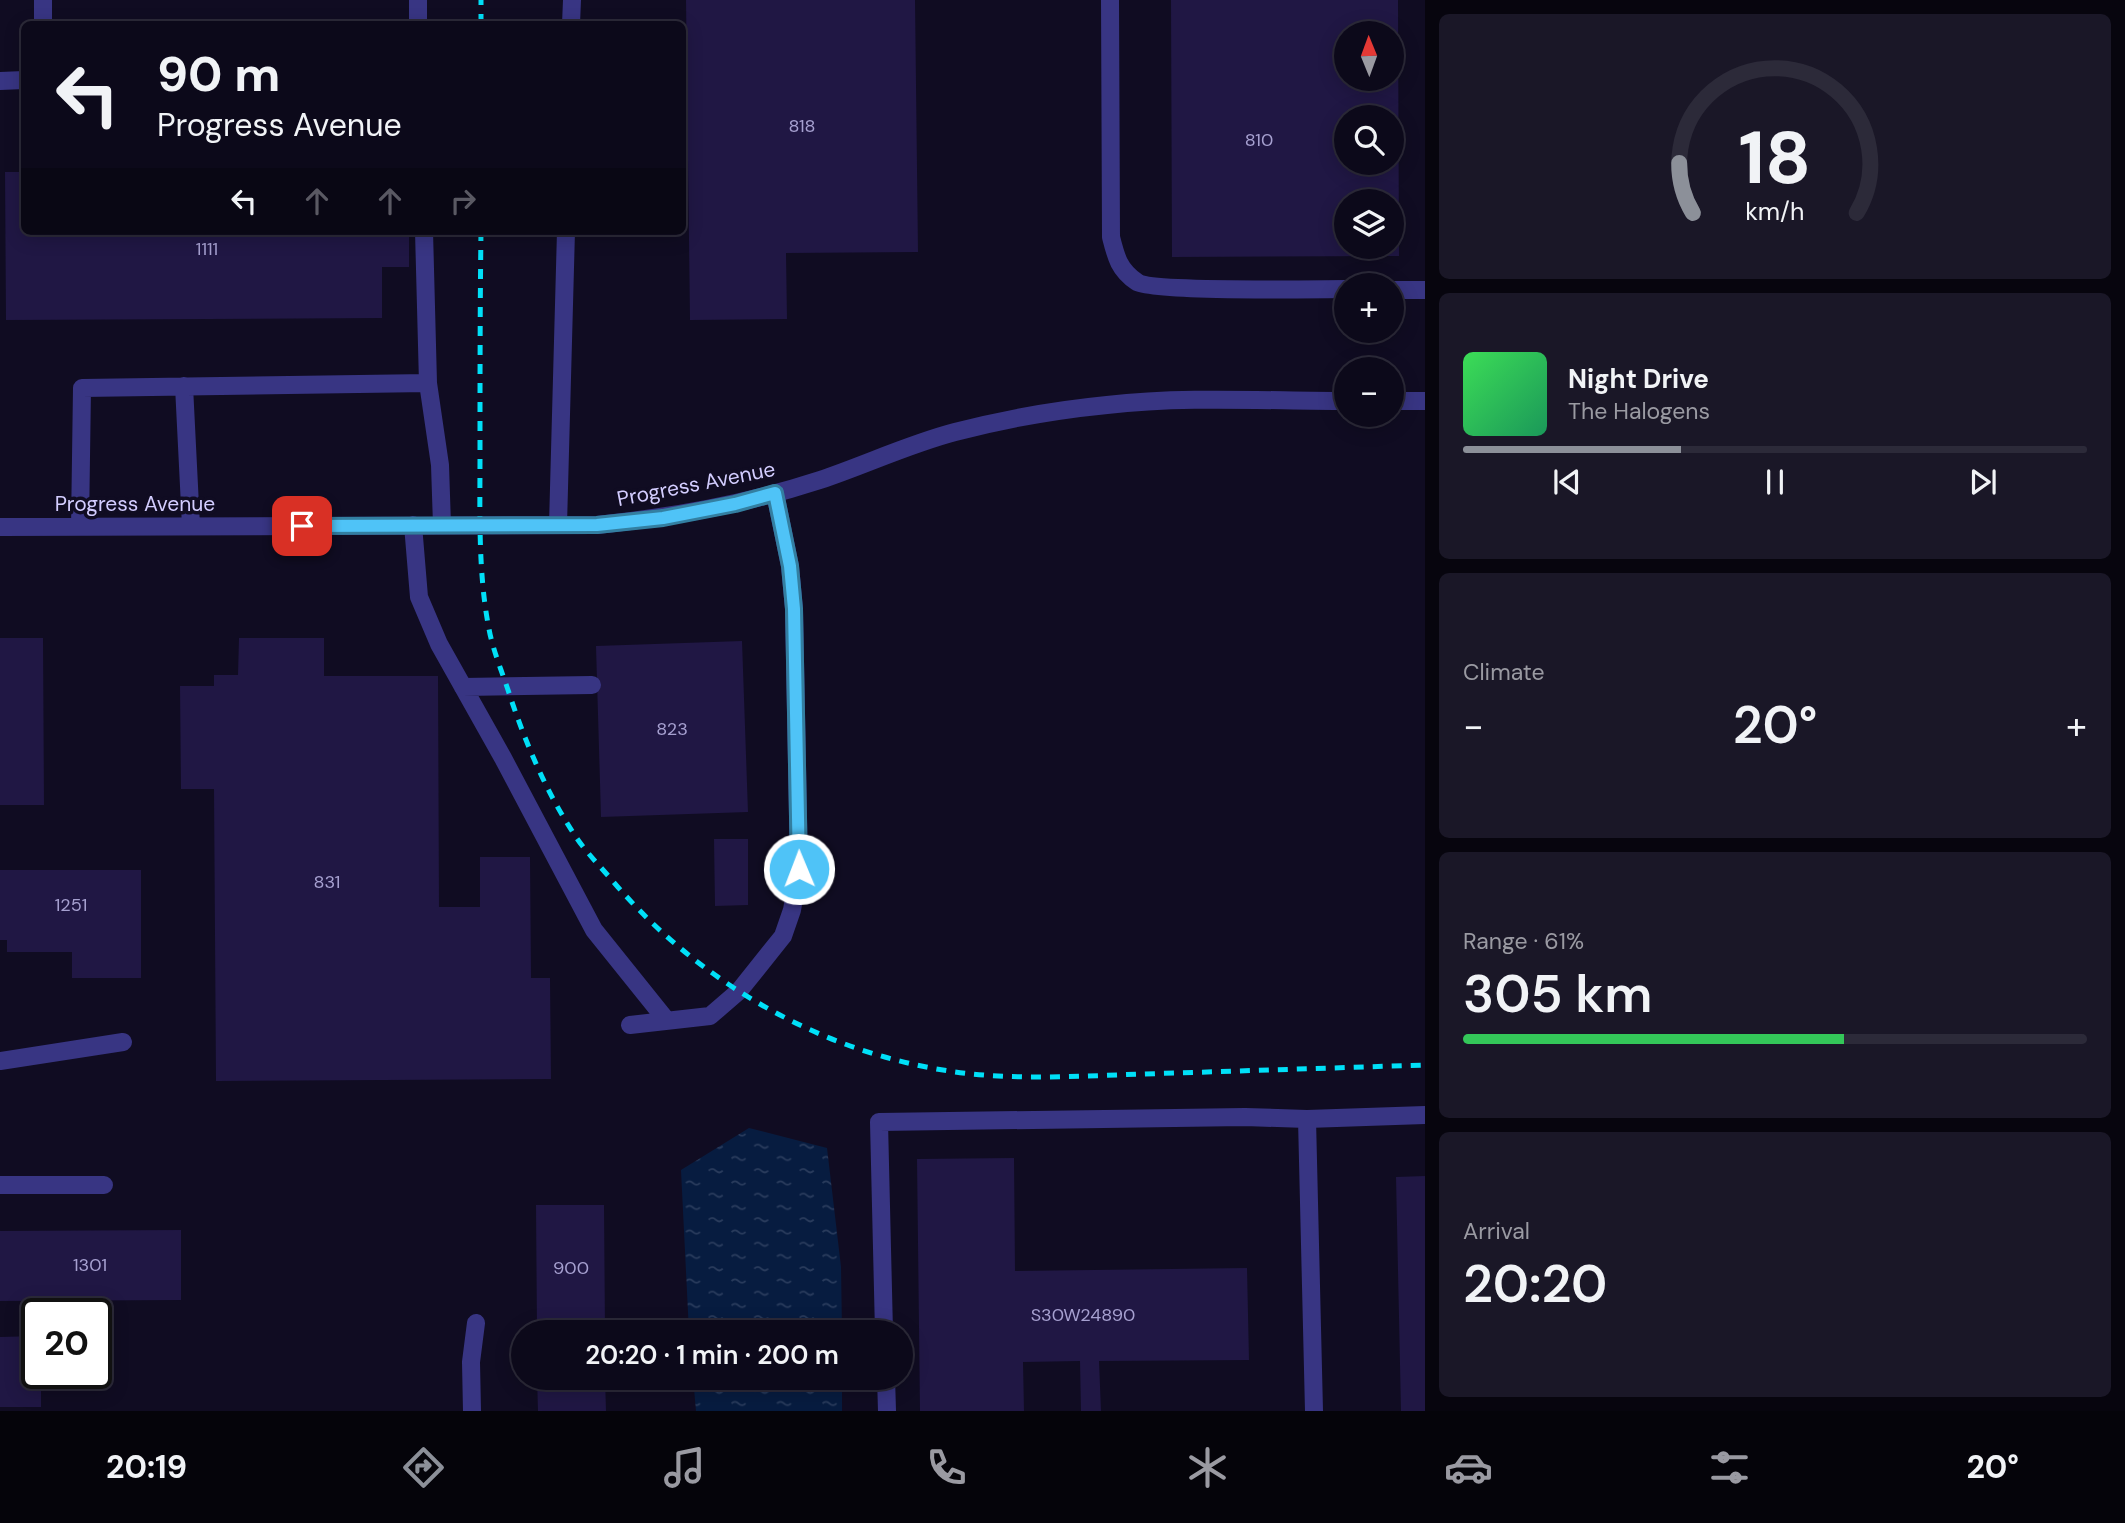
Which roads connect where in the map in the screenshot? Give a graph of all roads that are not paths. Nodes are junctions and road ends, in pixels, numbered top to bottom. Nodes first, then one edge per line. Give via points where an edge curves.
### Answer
1 (43, 0) edge
2 (418, 0) edge
3 (572, 0) edge
4 (1110, 0) edge
5 (43, 21) edge
6 (418, 21) edge
7 (571, 21) edge
8 (21, 80) edge
9 (0, 81) edge
10 (424, 235) edge
11 (566, 235) edge
12 (1334, 289) edge
13 (1404, 290) edge
14 (1425, 290) edge
15 (428, 383) junction
16 (184, 386) junction
17 (1334, 401) edge
18 (1404, 401) edge
19 (1425, 401) edge
20 (775, 493) junction
21 (412, 525) junction
22 (442, 525) junction
23 (558, 525) junction
24 (191, 526) junction
25 (0, 527) edge
26 (80, 527) junction
27 (592, 685) dead end
28 (463, 687) junction
29 (667, 1021) junction
30 (630, 1025) dead end
31 (123, 1042) dead end
32 (0, 1061) edge
33 (1425, 1115) edge
34 (1307, 1119) junction
35 (0, 1185) edge
36 (104, 1185) dead end
37 (884, 1320) edge
38 (476, 1323) dead end
39 (886, 1390) edge
40 (472, 1411) edge
41 (887, 1411) edge
42 (1314, 1411) edge

1 - 5 street
2 - 6 street
3 - 7 street
4 - 12 street via 1111,237 1119,266 1139,284
8 - 9 street
10 - 15 street
11 - 23 street
13 - 14 street
15 - 16 street
15 - 22 street via 440,465
16 - 24 street
16 - 26 street via 82,388
17 - 20 street, Progress Avenue via 1156,401 1019,418 953,433
18 - 19 street
20 - 23 street, Progress Avenue via 663,518
20 - 29 street via 794,609 799,869 792,910 783,936 739,991 710,1016
21 - 22 street, Progress Avenue
21 - 24 street, Progress Avenue
21 - 28 street via 419,597
22 - 23 street, Progress Avenue
24 - 26 street, Progress Avenue
25 - 26 street, Progress Avenue
27 - 28 street
28 - 29 street via 594,930
29 - 30 street
31 - 32 street
33 - 34 street
34 - 37 street via 879,1122
34 - 42 street
35 - 36 street
38 - 40 street
39 - 41 street

